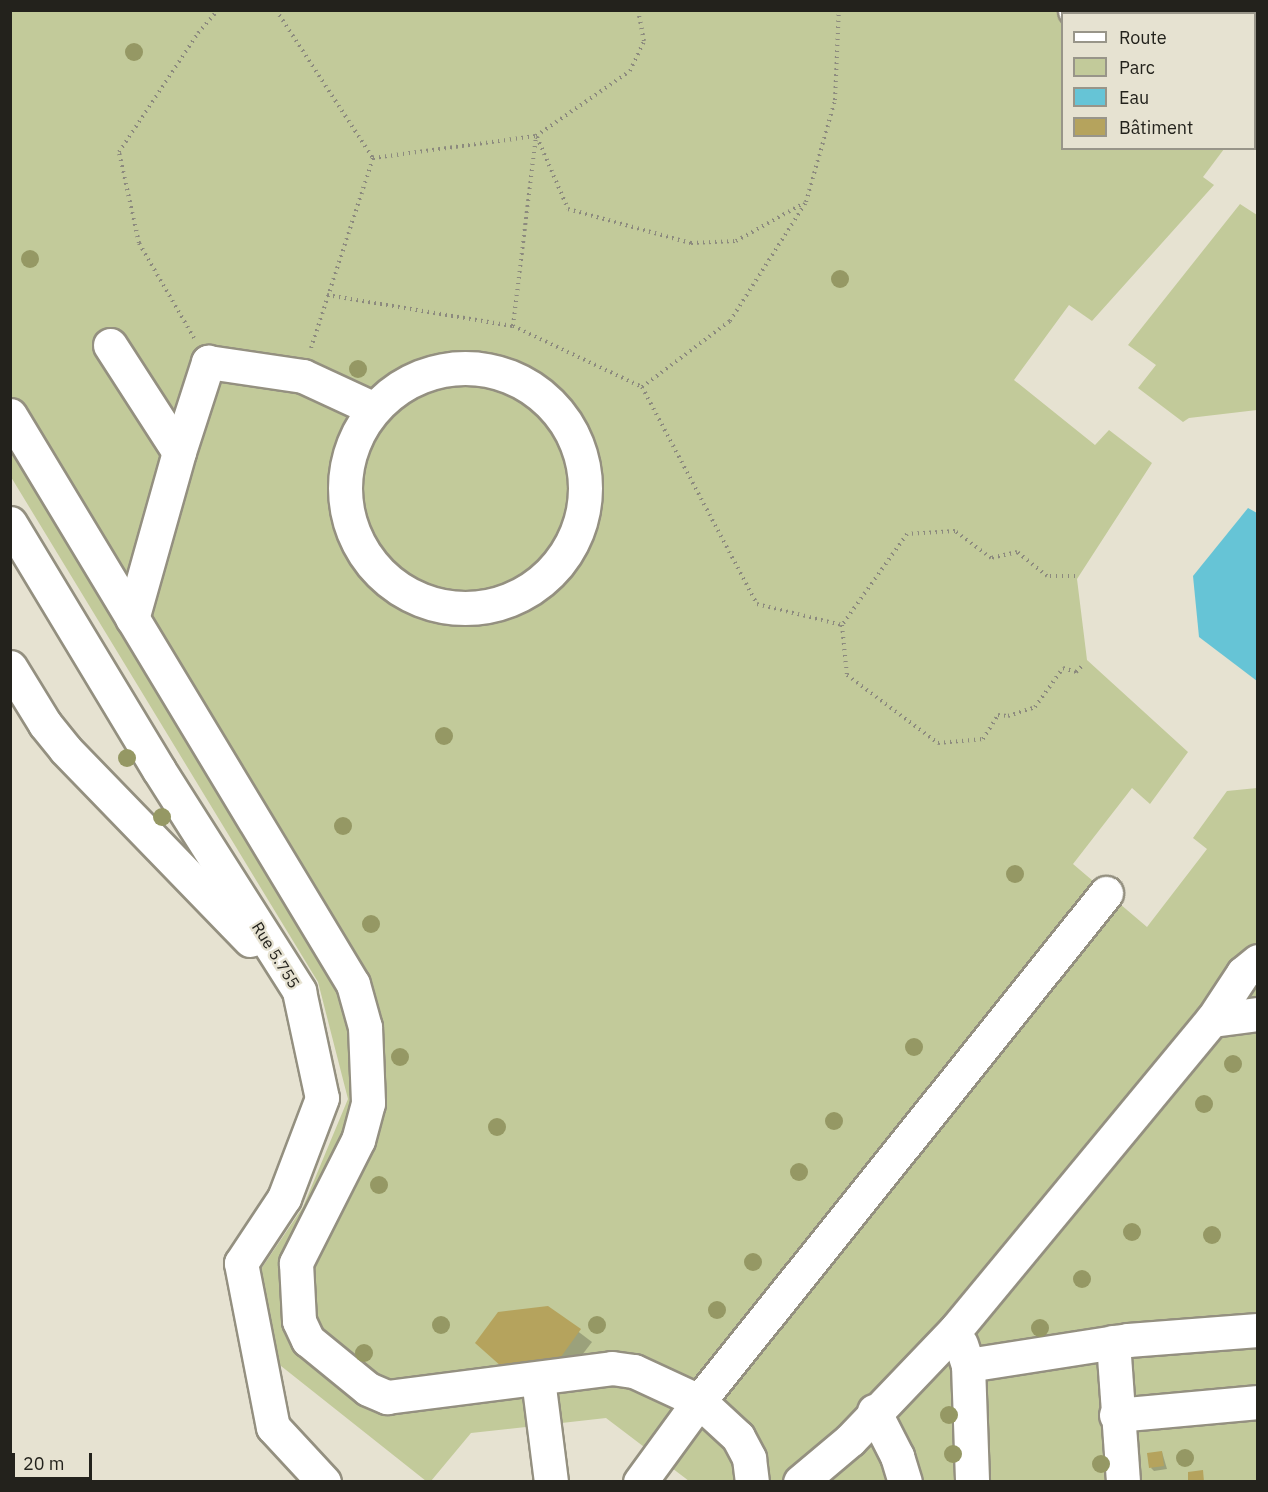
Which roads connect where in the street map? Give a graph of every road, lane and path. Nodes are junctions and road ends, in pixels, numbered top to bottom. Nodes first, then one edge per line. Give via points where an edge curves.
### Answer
1 (218, 10) edge
2 (276, 10) edge
3 (638, 10) edge
4 (839, 10) edge
5 (536, 136) junction
6 (373, 158) junction
7 (806, 202) junction
8 (327, 295) junction
9 (513, 326) junction
10 (110, 345) dead end
11 (208, 362) junction
12 (303, 376) junction
13 (642, 387) junction
14 (374, 409) junction
15 (10, 415) edge
16 (179, 452) junction
17 (10, 523) edge
18 (1074, 576) dead end
19 (132, 619) junction
20 (842, 625) junction
21 (1083, 665) dead end
22 (10, 667) edge
23 (1106, 893) dead end
24 (1257, 962) edge
25 (300, 991) junction
26 (1257, 1014) edge
27 (1212, 1020) junction
28 (956, 1329) junction
29 (1257, 1330) edge
30 (1113, 1342) junction
31 (968, 1365) junction
32 (538, 1378) junction
33 (699, 1401) junction
34 (1257, 1402) edge
35 (874, 1411) junction
36 (1116, 1414) junction
37 (649, 1469) edge
38 (324, 1482) edge
39 (551, 1482) edge
40 (752, 1482) edge
41 (800, 1482) edge
42 (905, 1482) edge
43 (972, 1482) edge
44 (1123, 1482) edge

1 - 11 path via 198,33 119,152 139,243
2 - 6 path
3 - 5 path via 644,40 630,71
4 - 7 path via 836,100
5 - 6 path
5 - 7 path via 568,209 691,243 736,241
5 - 9 path
6 - 8 path
7 - 13 path via 730,321
8 - 9 path
8 - 12 path
9 - 13 path
10 - 16 lane
11 - 12 lane
11 - 16 lane
12 - 14 lane
13 - 20 path via 757,604
14 - 14 lane via 349,463 346,493 350,523 362,551 380,575 404,594 432,605 461,610 520,597 544,579 564,556 575,530 583,475 578,447 549,400 527,382 502,371 474,365 446,366 395,388
15 - 19 lane
16 - 19 lane
17 - 25 lane, Rue 5.755 via 159,770
18 - 20 path via 1047,576 1017,552 991,558 955,531 907,534
19 - 32 lane via 347,969 363,1015 368,1103 358,1140 296,1263 295,1283 303,1332 368,1389 387,1397
20 - 21 path via 847,675 938,744 983,740 998,715 1008,716 1035,707 1063,669 1076,672
22 - 25 lane via 65,749
23 - 33 lane
24 - 27 lane via 1243,973
25 - 38 lane, Rue 5.755 via 322,1098 284,1198 241,1263 273,1427
26 - 27 lane
27 - 28 lane
28 - 31 lane
28 - 35 lane
29 - 30 lane
30 - 31 lane
30 - 36 lane
31 - 43 lane
32 - 33 lane via 622,1368
32 - 39 lane
33 - 37 lane
33 - 40 lane via 738,1437 749,1458
34 - 36 lane
35 - 41 lane via 850,1440
35 - 42 lane via 897,1456
36 - 44 lane

